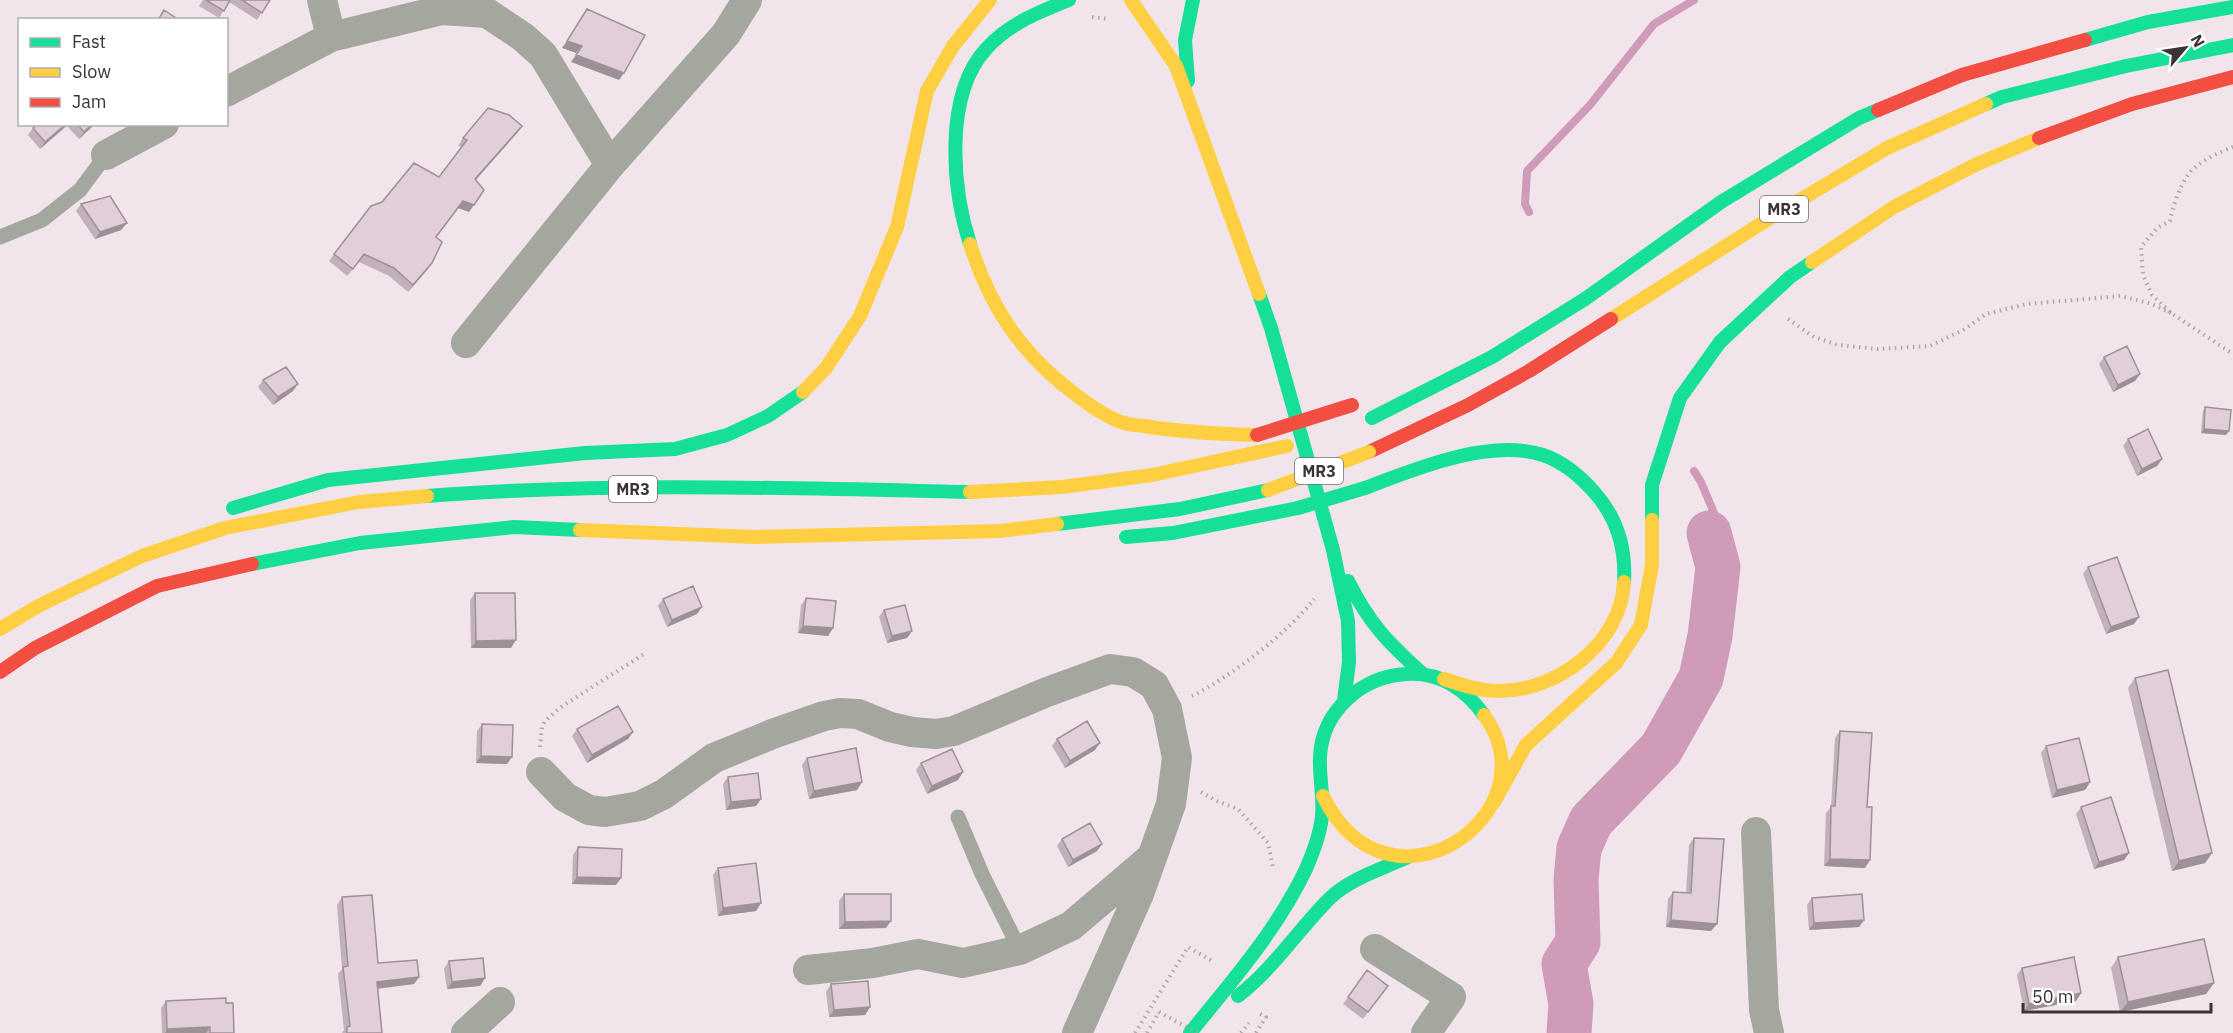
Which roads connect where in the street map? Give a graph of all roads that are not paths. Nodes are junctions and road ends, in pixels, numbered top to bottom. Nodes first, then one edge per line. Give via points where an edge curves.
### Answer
1 (322, 0) edge
2 (747, 0) edge
3 (990, 0) edge
4 (1069, 0) edge
5 (1131, 0) edge
6 (1193, 0) edge
7 (2233, 7) edge
8 (331, 37) junction
9 (2233, 45) edge
10 (2233, 77) edge
11 (228, 91) edge
12 (1197, 120) junction
13 (160, 126) edge
14 (106, 155) joint
15 (610, 165) junction
16 (0, 237) edge
17 (466, 344) dead end
18 (1492, 357) junction
19 (1395, 390) dead end
20 (1358, 403) dead end
21 (1366, 419) dead end
22 (1319, 435) dead end
23 (225, 510) dead end
24 (756, 537) junction
25 (1115, 538) dead end
26 (942, 547) dead end
27 (1333, 550) junction
28 (108, 557) dead end
29 (40, 605) junction
30 (0, 629) edge
31 (0, 672) edge
32 (1424, 674) junction
33 (1444, 680) junction
34 (1344, 701) junction
35 (541, 772) road end
36 (1323, 796) junction
37 (1494, 802) junction
38 (958, 817) dead end
39 (1756, 832) dead end
40 (1408, 857) junction
41 (1151, 858) junction
42 (1375, 949) dead end
43 (1020, 950) junction
44 (808, 970) dead end
45 (500, 1002) dead end
46 (466, 1033) edge
47 (1077, 1033) edge
48 (1190, 1033) edge
49 (1426, 1033) edge
50 (1769, 1033) edge

1 - 8 street
2 - 15 street via 726,34
3 - 23 main road via 953,46 927,91 897,227 860,316 826,368 798,397 727,435 675,449 585,453 328,480
4 - 20 main road, bridge via 1034,13 999,36 977,58 961,96 954,146 960,207 985,284 1013,334 1045,370 1083,400 1121,422 1200,434 1257,435
5 - 12 main road via 1176,66
6 - 12 main road via 1186,23 1185,65
7 - 18 main road, MR3 via 2148,22 1962,75 1858,118 1721,202 1585,299
8 - 11 street
8 - 15 street via 442,10 486,13 543,55
9 - 24 main road, MR3, bridge via 2126,66 2002,97 1887,148 1468,405 1369,452 1268,490 1180,509 1000,531
10 - 37 main road via 2132,104 1977,164 1894,207 1790,277 1719,342 1680,398 1652,485 1652,565 1641,625 1616,663 1526,745
12 - 27 main road via 1271,328
13 - 14 street
14 - 16 lane via 80,190 42,220
15 - 17 street
18 - 19 main road
18 - 21 main road, MR3
22 - 29 main road, MR3 via 1287,446 1152,475 1062,487 971,492 745,487 508,490 359,502 225,528 142,556
24 - 26 main road
24 - 31 main road, MR3 via 514,527 360,543 157,586 35,648
25 - 33 main road, bridge via 1173,533 1298,508 1423,465 1469,455 1507,451 1542,456 1573,472 1597,495 1616,524 1625,560 1623,588 1615,615 1600,642 1577,666 1543,685 1479,690
27 - 32 main road via 1362,609 1390,645
27 - 34 main road via 1348,621 1349,662
28 - 29 main road
29 - 30 main road, MR3
32 - 33 main road
32 - 34 main road via 1380,677
33 - 37 main road via 1465,692 1482,709 1494,730 1501,754 1501,778
34 - 36 main road via 1329,721 1320,746 1318,771
35 - 41 street via 565,797 589,810 605,812 640,806 714,758 824,716 858,714 890,727 936,734 954,731 1110,669 1133,672 1154,685 1167,709 1177,758 1171,804
36 - 40 main road via 1336,820 1356,840 1381,852
36 - 48 main road via 1320,830 1310,862 1285,908
37 - 40 main road via 1468,837 1440,852
38 - 43 lane
39 - 50 street via 1764,1011
40 - 48 main road via 1352,882 1331,897 1256,982
41 - 43 street via 1071,926
41 - 47 street
42 - 49 street via 1451,997
43 - 44 street via 963,963 918,954
45 - 46 street

